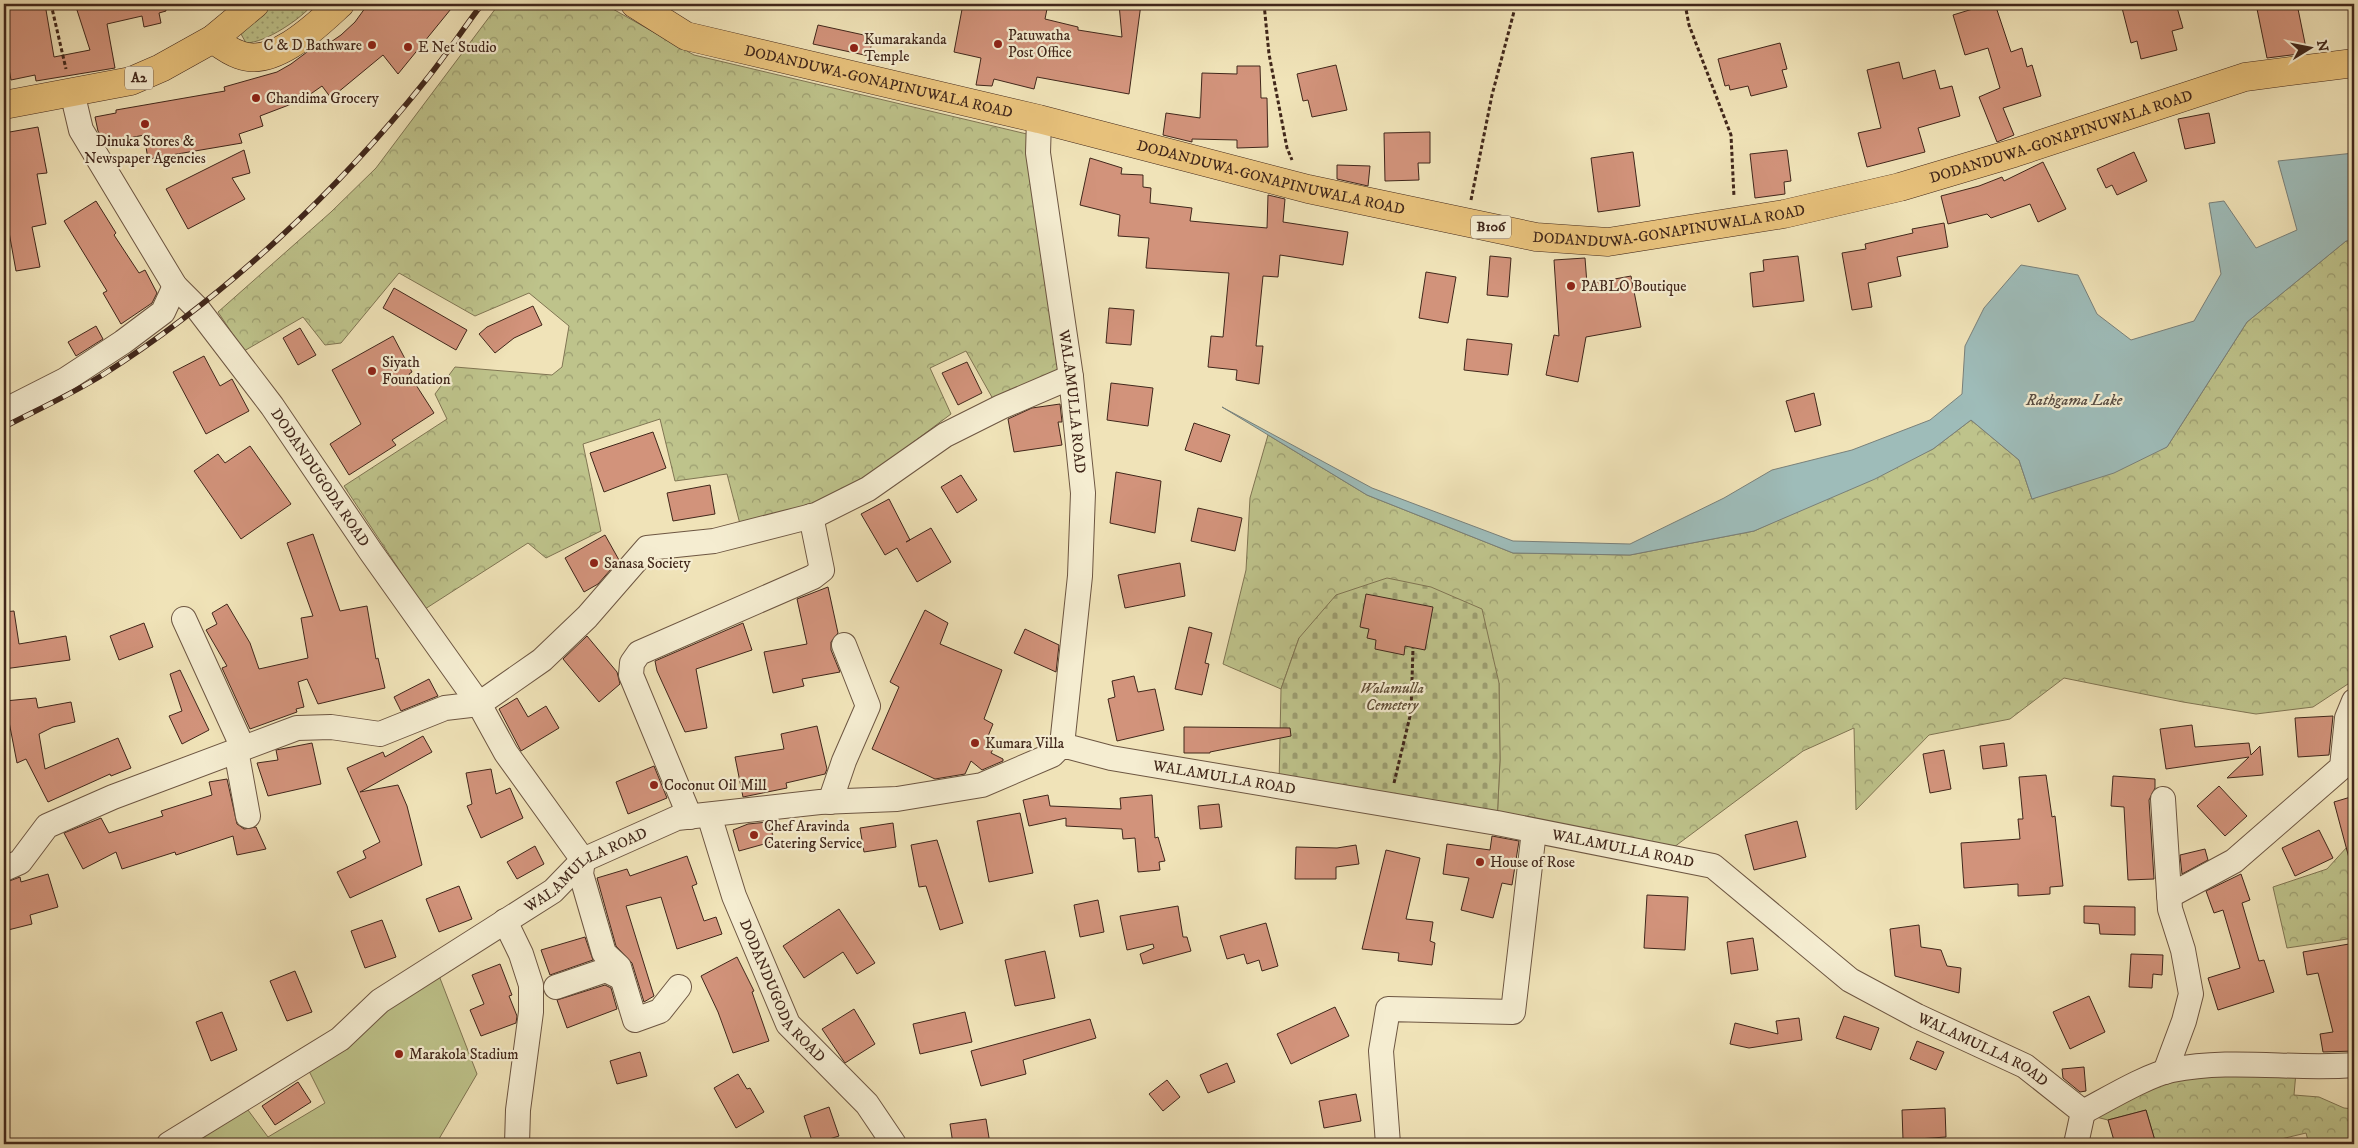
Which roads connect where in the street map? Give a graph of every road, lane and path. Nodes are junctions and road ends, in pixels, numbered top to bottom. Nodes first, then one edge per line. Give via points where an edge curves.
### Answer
1 (51, 4) edge
2 (255, 4) edge
3 (340, 4) edge
4 (635, 4) edge
5 (1264, 4) edge
6 (1516, 4) edge
7 (1685, 4) edge
8 (213, 39) junction
9 (2354, 63) edge
10 (72, 92) junction
11 (4, 105) edge
12 (1039, 120) junction
13 (1308, 189) junction
14 (1735, 221) junction
15 (1467, 222) junction
16 (175, 286) junction
17 (1071, 377) junction
18 (4, 411) edge
19 (811, 516) junction
20 (184, 618) dead end
21 (844, 645) dead end
22 (1413, 648) dead end
23 (2354, 700) edge
24 (479, 704) junction
25 (1062, 745) junction
26 (240, 749) junction
27 (2163, 799) dead end
28 (830, 802) junction
29 (1387, 805) junction
30 (248, 816) dead end
31 (700, 816) junction
32 (1534, 830) junction
33 (582, 860) junction
34 (4, 869) edge
35 (2169, 896) junction
36 (505, 921) junction
37 (622, 978) junction
38 (679, 986) dead end
39 (556, 987) dead end
40 (2354, 1065) edge
41 (2165, 1072) junction
42 (2083, 1112) junction
43 (169, 1144) edge
44 (517, 1144) edge
45 (894, 1144) edge
46 (1388, 1144) edge
47 (2076, 1144) edge

1 - 10 path
2 - 8 main road, A2
3 - 8 main road via 290,45 266,56 242,56
4 - 12 main road, DODANDUWA-GONAPINUWALA ROAD / B106 via 686,36
5 - 13 path via 1269,54 1287,148
6 - 15 path via 1492,96
7 - 14 path via 1689,25 1731,134
8 - 10 main road, A2 via 162,68 131,81
9 - 14 main road, DODANDUWA-GONAPINUWALA ROAD / B106 via 2245,77 1900,187 1784,214
10 - 11 main road, A2
10 - 16 street, DODANDUGODA ROAD via 81,130
12 - 13 main road, DODANDUWA-GONAPINUWALA ROAD / B106
12 - 17 street, WALAMULLA ROAD via 1038,153
13 - 15 main road, DODANDUWA-GONAPINUWALA ROAD / B106
14 - 15 main road, DODANDUWA-GONAPINUWALA ROAD / B106 via 1608,242 1536,237
16 - 18 street via 163,312 123,342 65,380
16 - 24 street, DODANDUGODA ROAD via 198,308 272,406
17 - 19 street via 945,435 868,489
17 - 25 street, WALAMULLA ROAD via 1083,493 1080,576
19 - 24 street via 714,541 646,548 587,616 542,660
19 - 31 street, DODANDUGODA ROAD via 822,570 813,577 639,653 632,664 632,675
20 - 26 street
21 - 28 street via 868,706
22 - 29 path via 1411,712
23 - 35 street via 2347,718 2342,767 2234,861
24 - 26 street via 445,708 380,734 331,727 297,728
24 - 33 street, DODANDUGODA ROAD via 506,753
25 - 28 street, WALAMULLA ROAD via 1052,755 982,785 897,799
25 - 29 street, WALAMULLA ROAD via 1111,758
26 - 30 street
26 - 34 street via 113,796 47,826 20,862
27 - 35 street
28 - 31 street, WALAMULLA ROAD
29 - 32 street, WALAMULLA ROAD
31 - 33 street, WALAMULLA ROAD via 677,818
31 - 45 street, DODANDUGODA ROAD via 788,1024 867,1104
32 - 42 street, WALAMULLA ROAD via 1713,866 1850,980 1917,1016 2025,1066
32 - 46 street via 1513,1012 1388,1009 1381,1051
33 - 36 street, WALAMULLA ROAD via 553,891
33 - 37 street via 581,874 604,953 619,967
35 - 41 street via 2170,909 2184,950 2190,994 2184,1021
36 - 43 street, WALAMULLA ROAD via 380,1001 340,1039
36 - 44 street via 522,954 531,985
37 - 38 street via 635,1020 660,1011
37 - 39 street via 606,970
40 - 41 street via 2232,1064
41 - 42 street
42 - 47 street

